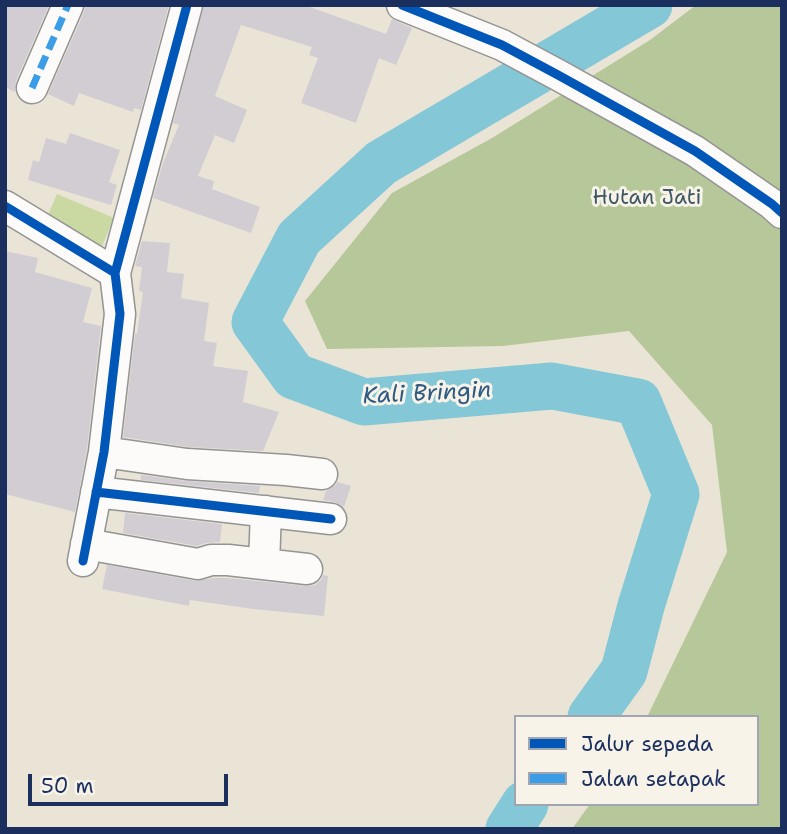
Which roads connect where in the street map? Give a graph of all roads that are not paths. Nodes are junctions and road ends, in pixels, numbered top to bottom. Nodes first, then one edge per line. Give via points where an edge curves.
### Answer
1 (68, 5) edge
2 (187, 5) edge
3 (402, 5) edge
4 (32, 88) dead end
5 (5, 206) edge
6 (782, 213) edge
7 (115, 273) junction
8 (104, 452) junction
9 (323, 474) dead end
10 (96, 492) junction
11 (266, 511) junction
12 (331, 519) dead end
13 (264, 564) junction
14 (307, 569) dead end

1 - 4 street
2 - 7 street
3 - 6 street via 502,45 558,75 695,151
5 - 7 street
7 - 8 street via 120,314
8 - 9 street via 187,464
8 - 10 street
10 - 11 street
10 - 13 street via 84,552 198,564 228,560
11 - 12 street
11 - 13 street
13 - 14 street

